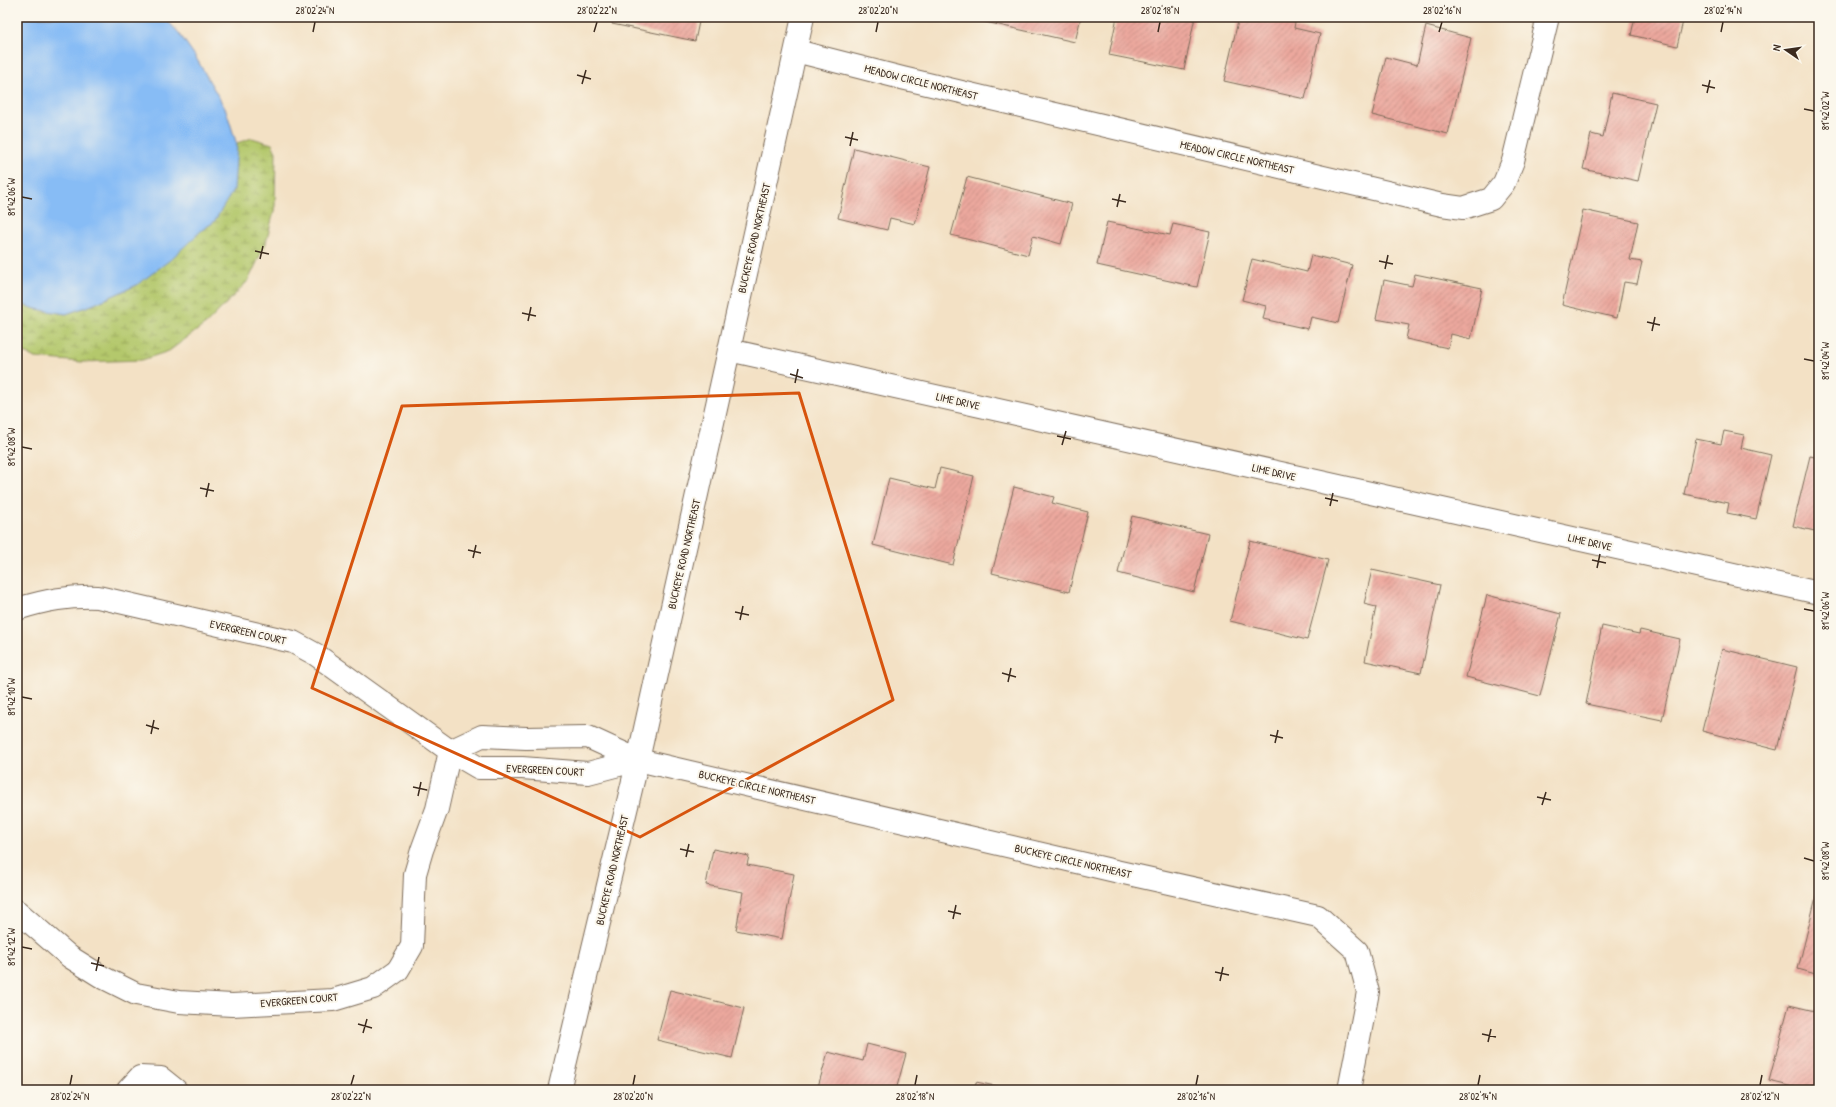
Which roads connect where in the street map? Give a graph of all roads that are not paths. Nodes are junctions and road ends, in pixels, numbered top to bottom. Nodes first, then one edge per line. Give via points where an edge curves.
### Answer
1 (803, 17) edge
2 (1548, 17) edge
3 (796, 51) junction
4 (729, 350) junction
5 (1819, 593) edge
6 (17, 609) edge
7 (450, 751) junction
8 (638, 760) junction
9 (17, 910) edge
10 (128, 1090) edge
11 (176, 1090) edge
12 (559, 1090) edge
13 (1349, 1090) edge

1 - 3 street, BUCKEYE ROAD NORTHEAST
2 - 3 street, MEADOW CIRCLE NORTHEAST via 1513,161 1504,183 1491,199 1462,208 917,82
3 - 4 street, BUCKEYE ROAD NORTHEAST
4 - 5 street, LIME DRIVE
4 - 8 street, BUCKEYE ROAD NORTHEAST
6 - 7 street, EVERGREEN COURT via 72,596 98,597 293,642 315,654
7 - 8 street, EVERGREEN COURT via 479,768 588,773
7 - 8 street via 482,736 588,737
7 - 9 street, EVERGREEN COURT via 437,809 415,874 412,946 398,970 373,988 333,1000 232,1006 179,1002 136,994 70,957
8 - 12 street, BUCKEYE ROAD NORTHEAST
8 - 13 street, BUCKEYE CIRCLE NORTHEAST via 1318,916 1357,951 1368,992
10 - 11 street via 140,1077 161,1078

